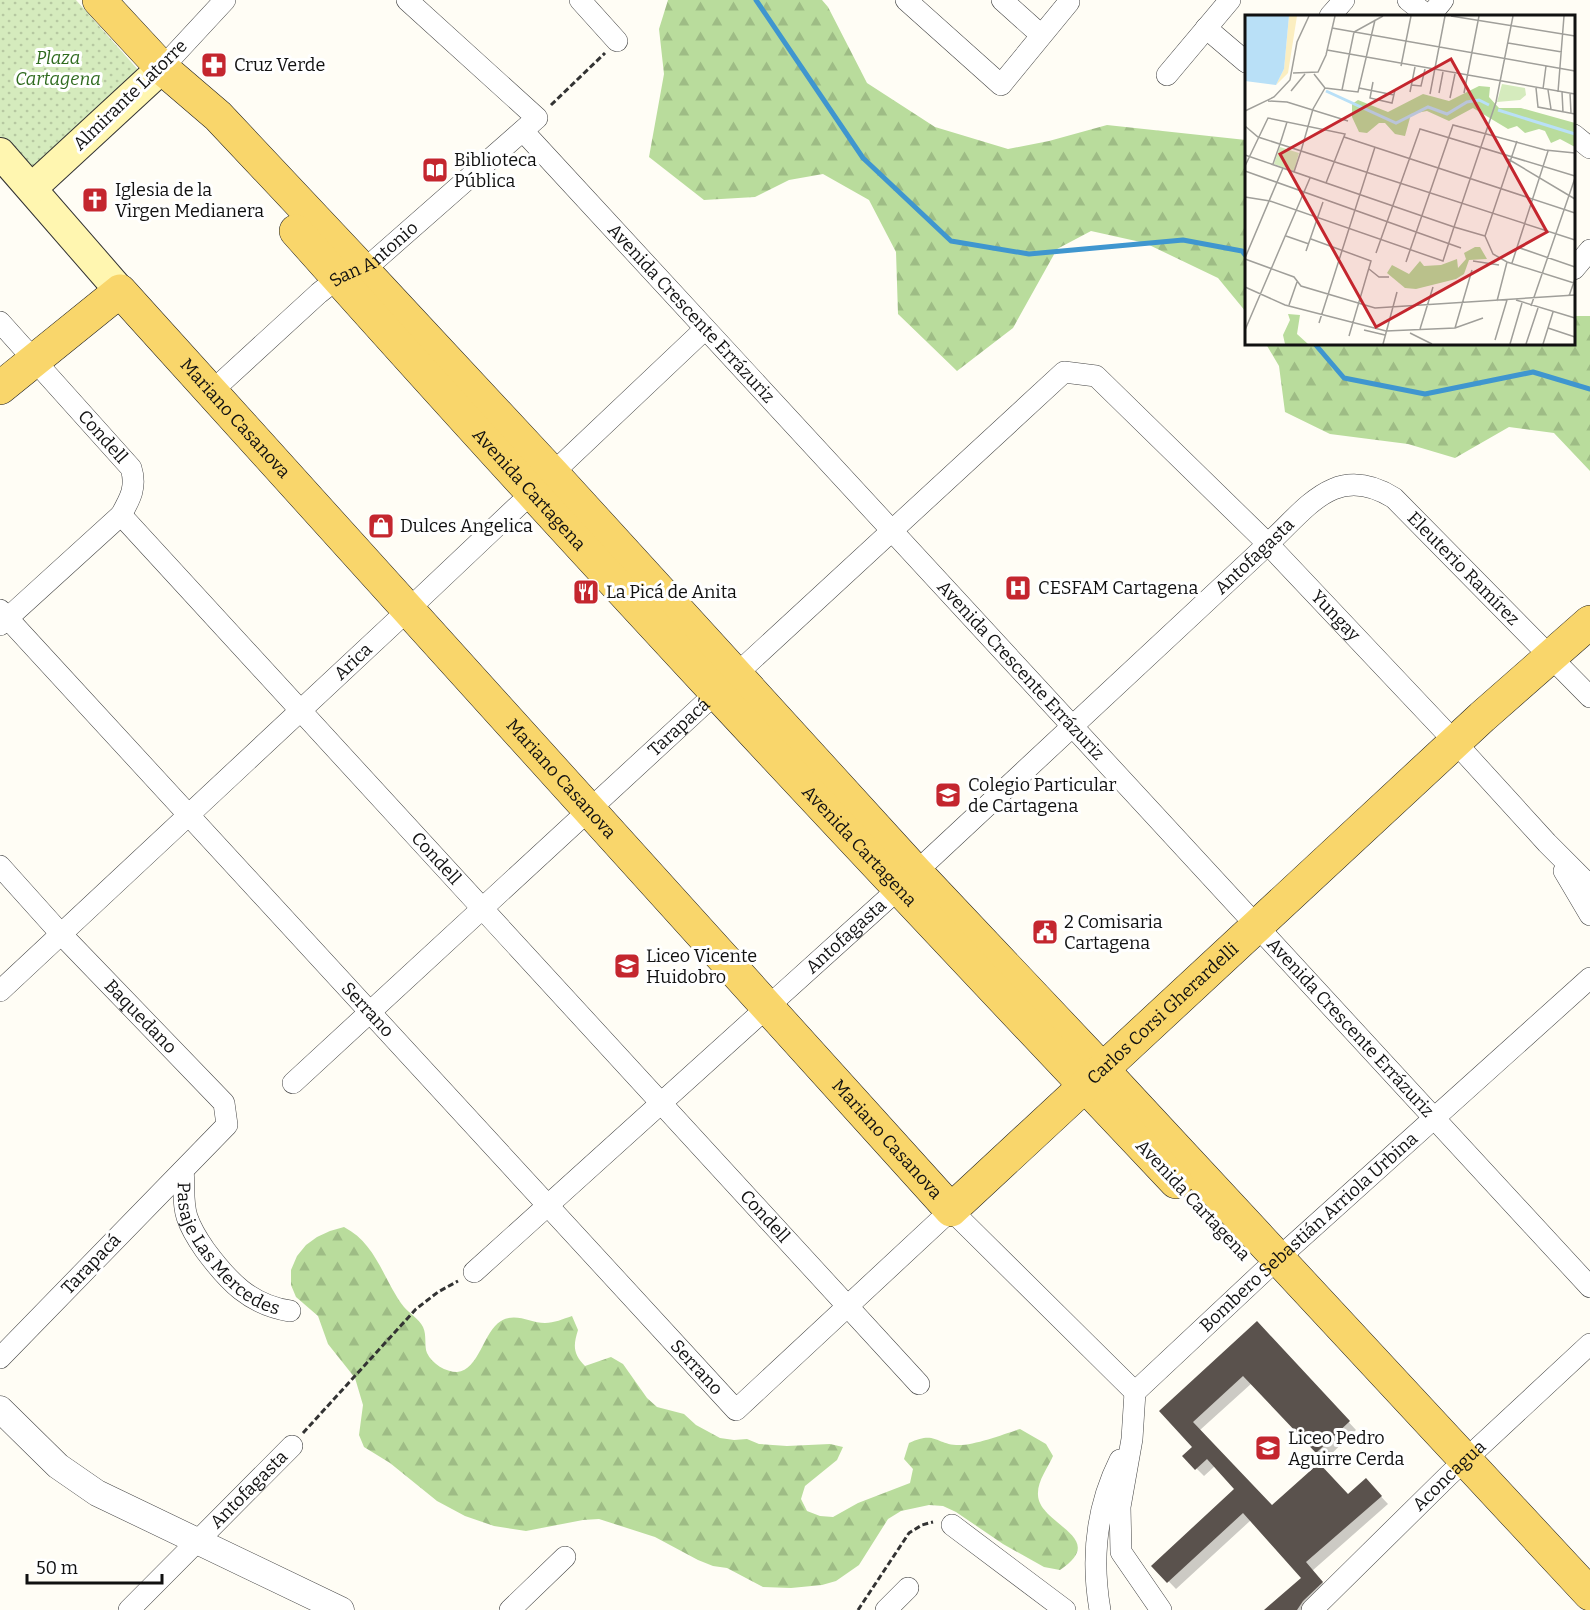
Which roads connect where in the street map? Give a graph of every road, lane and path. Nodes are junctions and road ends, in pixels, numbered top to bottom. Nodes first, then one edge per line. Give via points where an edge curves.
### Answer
1 (99, 0) edge
2 (225, 0) edge
3 (408, 0) edge
4 (580, 0) edge
5 (906, 0) edge
6 (1002, 0) edge
7 (1230, 0) edge
8 (1344, 0) edge
9 (1408, 0) edge
10 (1443, 0) edge
11 (1069, 2) dead end
12 (1331, 15) edge
13 (1428, 15) edge
14 (1430, 15) edge
15 (1206, 28) junction
16 (1041, 35) junction
17 (617, 41) joint
18 (1245, 61) edge
19 (162, 68) junction
20 (1167, 75) dead end
21 (530, 125) junction
22 (1575, 136) edge
23 (1590, 148) edge
24 (0, 153) edge
25 (32, 188) junction
26 (1590, 250) edge
27 (1575, 268) edge
28 (349, 273) junction
29 (120, 291) junction
30 (0, 322) edge
31 (705, 329) junction
32 (34, 359) junction
33 (1064, 372) joint
34 (0, 388) edge
35 (212, 392) junction
36 (543, 484) junction
37 (1318, 498) joint
38 (121, 515) junction
39 (892, 531) junction
40 (1268, 544) junction
41 (408, 610) junction
42 (3, 618) edge
43 (1590, 622) edge
44 (1551, 656) junction
45 (726, 684) junction
46 (1590, 697) edge
47 (300, 711) junction
48 (1073, 727) junction
49 (1455, 742) junction
50 (589, 810) junction
51 (189, 815) junction
52 (1547, 843) junction
53 (0, 866) edge
54 (908, 879) junction
55 (1590, 886) edge
56 (482, 909) junction
57 (1590, 915) edge
58 (1257, 927) junction
59 (61, 934) junction
60 (1590, 978) edge
61 (0, 991) edge
62 (768, 1008) junction
63 (370, 1012) junction
64 (1094, 1078) junction
65 (293, 1083) dead end
66 (661, 1103) junction
67 (1434, 1118) junction
68 (183, 1171) junction
69 (548, 1206) junction
70 (951, 1210) junction
71 (1270, 1266) junction
72 (474, 1272) joint
73 (1590, 1287) edge
74 (848, 1306) junction
75 (290, 1311) dead end
76 (1590, 1344) edge
77 (0, 1358) edge
78 (919, 1384) dead end
79 (1136, 1392) junction
80 (0, 1409) edge
81 (736, 1410) joint
82 (1132, 1439) junction
83 (292, 1446) joint
84 (1457, 1468) junction
85 (952, 1525) joint
86 (196, 1542) junction
87 (565, 1557) dead end
88 (908, 1588) dead end
89 (1590, 1594) edge
90 (1319, 1608) edge
91 (129, 1610) edge
92 (341, 1610) edge
93 (510, 1610) edge
94 (858, 1610) edge
95 (886, 1610) edge
96 (1065, 1610) edge
97 (1100, 1610) edge
98 (1161, 1610) edge
99 (1575, 1610) edge

1 - 19 main road, Avenida Cartagena
2 - 19 street, Almirante Latorre
3 - 21 street, Avenida Crescente Errázuriz
4 - 17 street
5 - 16 street via 1001,85
6 - 16 street
7 - 15 street
8 - 12 street
9 - 13 street
10 - 14 street
11 - 16 street
15 - 18 street
15 - 20 street
17 - 21 path
19 - 25 main road, Almirante Latorre
19 - 28 main road, Avenida Cartagena via 202,126
21 - 28 street, San Antonio via 372,263
21 - 31 street, Avenida Crescente Errázuriz
22 - 23 street
24 - 25 main road, Mariano Casanova
25 - 29 main road, Mariano Casanova
26 - 27 street
28 - 35 street, San Antonio via 319,292
28 - 36 main road, Avenida Cartagena
29 - 32 main road
29 - 35 main road, Mariano Casanova
30 - 32 street, Condell
31 - 36 street, Arica
31 - 39 street, Avenida Crescente Errázuriz
32 - 34 main road
32 - 38 street, Condell via 131,468 134,486
33 - 39 street, Tarapacá
33 - 40 street, Yungay via 1096,376
35 - 41 main road, Mariano Casanova
36 - 41 street, Arica
36 - 45 main road, Avenida Cartagena
37 - 40 street, Antofagasta
37 - 44 street, Eleuterio Ramírez via 1336,487 1354,484 1373,487 1394,498
38 - 42 street
38 - 47 street, Condell
39 - 45 street, Tarapacá
39 - 48 street, Avenida Crescente Errázuriz
40 - 48 street, Antofagasta
40 - 49 street, Yungay
41 - 47 street, Arica
41 - 50 main road, Mariano Casanova
42 - 51 street, Serrano
43 - 44 main road, Carlos Corsi Gherardelli
44 - 46 street, Eleuterio Ramírez
44 - 49 main road, Carlos Corsi Gherardelli
45 - 50 street, Tarapacá
45 - 54 main road, Avenida Cartagena
47 - 51 street, Arica
47 - 56 street, Condell
48 - 54 street, Antofagasta
48 - 58 street, Avenida Crescente Errázuriz
49 - 52 street, Yungay
49 - 58 main road, Carlos Corsi Gherardelli
50 - 56 street, Tarapacá
50 - 62 main road, Mariano Casanova
51 - 59 street, Arica
51 - 63 street, Serrano
52 - 55 street, Yungay
52 - 57 street
53 - 59 street, Baquedano
54 - 62 street, Antofagasta
54 - 64 main road, Avenida Cartagena
56 - 63 street, Tarapacá
56 - 66 street, Condell
58 - 64 main road, Carlos Corsi Gherardelli
58 - 67 street, Avenida Crescente Errázuriz
59 - 61 street, Arica
59 - 68 street, Baquedano via 225,1103 227,1125
60 - 67 street, Bombero Sebastián Arriola Urbina
62 - 66 street, Antofagasta
62 - 70 main road, Mariano Casanova
63 - 65 street, Tarapacá
63 - 69 street, Serrano
64 - 70 main road, Carlos Corsi Gherardelli
64 - 71 main road, Avenida Cartagena
66 - 69 street, Antofagasta
66 - 74 street, Condell
67 - 71 street, Bombero Sebastián Arriola Urbina
67 - 73 street, Avenida Crescente Errázuriz
68 - 75 street, Pasaje Las Mercedes via 187,1216 218,1268 246,1294
68 - 77 street, Tarapacá
69 - 72 street, Antofagasta
69 - 81 street, Serrano
70 - 74 street, Carlos Corsi Gherardelli
70 - 79 street, Mariano Casanova
71 - 79 street, Bombero Sebastián Arriola Urbina
71 - 84 main road, Avenida Cartagena
72 - 83 path via 416,1309
74 - 78 street, Condell
74 - 81 street, Carlos Corsi Gherardelli
76 - 84 street, Aconcagua
79 - 82 street
80 - 86 street via 45,1454 84,1485
82 - 97 street via 1113,1473 1097,1531 1095,1573
82 - 98 street via 1120,1507 1121,1552
83 - 86 street, Antofagasta
84 - 89 main road, Avenida Cartagena
84 - 90 street, Aconcagua
84 - 99 main road, Avenida Cartagena
85 - 94 path via 929,1522 909,1533
85 - 96 street
86 - 91 street, Antofagasta
86 - 92 street
87 - 93 street
88 - 95 street

